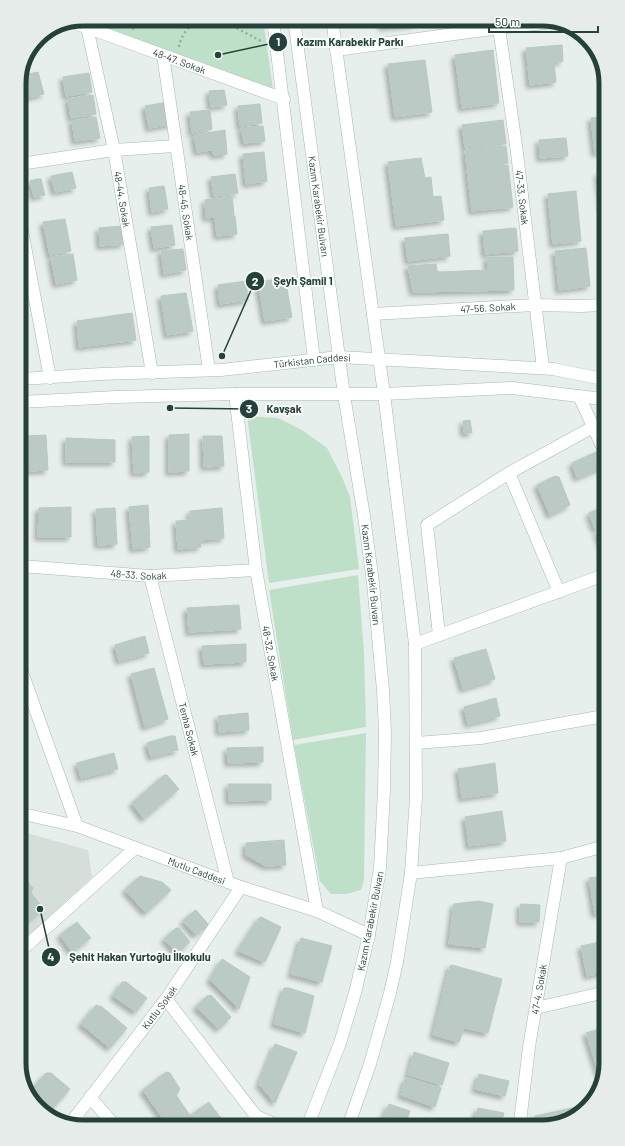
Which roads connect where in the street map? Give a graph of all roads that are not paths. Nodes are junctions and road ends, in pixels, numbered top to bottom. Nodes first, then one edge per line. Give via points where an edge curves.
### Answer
1 (274, 26) edge
2 (295, 26) edge
3 (333, 26) edge
4 (472, 26) edge
5 (485, 26) edge
6 (517, 26) edge
7 (88, 27) joint
8 (499, 28) junction
9 (336, 50) junction
10 (163, 55) junction
11 (284, 99) junction
12 (175, 146) junction
13 (114, 150) junction
14 (26, 163) edge
15 (26, 252) edge
16 (534, 305) junction
17 (599, 305) edge
18 (373, 314) junction
19 (339, 357) junction
20 (314, 360) junction
21 (379, 360) junction
22 (543, 368) junction
23 (209, 370) junction
24 (152, 373) junction
25 (599, 377) edge
26 (50, 378) junction
27 (26, 379) edge
28 (235, 394) junction
29 (384, 394) junction
30 (344, 395) junction
31 (579, 396) junction
32 (599, 398) edge
33 (26, 402) edge
34 (593, 428) junction
35 (599, 440) edge
36 (509, 473) junction
37 (26, 566) edge
38 (256, 570) junction
39 (150, 576) junction
40 (599, 577) edge
41 (559, 592) junction
42 (439, 635) junction
43 (415, 644) junction
44 (26, 683) edge
45 (599, 717) edge
46 (416, 743) junction
47 (26, 815) edge
48 (77, 826) junction
49 (135, 848) junction
50 (599, 848) edge
51 (561, 858) junction
52 (411, 873) junction
53 (228, 882) junction
54 (241, 887) junction
55 (317, 911) junction
56 (369, 935) junction
57 (26, 946) edge
58 (599, 994) edge
59 (166, 999) junction
60 (536, 1008) junction
61 (90, 1097) junction
62 (74, 1119) edge
63 (111, 1120) edge
64 (252, 1120) edge
65 (310, 1120) edge
66 (350, 1120) edge
67 (520, 1120) edge

1 - 11 street
2 - 19 street, Kazım Karabekir Bulvarı
3 - 9 street
4 - 9 street
5 - 8 street
6 - 8 street
7 - 10 street, 48-47. Sokak
7 - 13 street, 48-44. Sokak
8 - 16 street, 47-33. Sokak via 516,145
9 - 18 street
10 - 11 street, 48-47. Sokak
10 - 12 street, 48-45. Sokak
11 - 20 street
12 - 13 street
12 - 23 street, 48-45. Sokak
13 - 14 street
13 - 24 street, 48-44. Sokak
15 - 26 street
16 - 17 street, 47-56. Sokak
16 - 18 street, 47-56. Sokak
16 - 22 street, 47-33. Sokak
18 - 21 street
19 - 20 street, Türkistan Caddesi
19 - 21 street, Türkistan Caddesi
19 - 30 street, Kazım Karabekir Bulvarı
20 - 23 street, Türkistan Caddesi
21 - 22 street, Türkistan Caddesi
21 - 29 street
22 - 25 street, Türkistan Caddesi
23 - 24 street, Türkistan Caddesi
24 - 26 street, Türkistan Caddesi
26 - 27 street, Türkistan Caddesi
28 - 30 street
28 - 33 street
28 - 38 street, 48-32. Sokak
29 - 30 street
29 - 31 street via 512,388
29 - 43 street
30 - 56 street, Kazım Karabekir Bulvarı via 371,568 385,733 380,868
31 - 32 street
31 - 34 street
34 - 35 street
34 - 36 street
36 - 41 street
36 - 42 street via 427,525
37 - 39 street, 48-33. Sokak
38 - 39 street, 48-33. Sokak
38 - 55 street, 48-32. Sokak
39 - 53 street, Tenha Sokak
40 - 41 street
41 - 42 street
42 - 43 street
43 - 46 street
44 - 48 street
45 - 46 street via 480,738
46 - 52 street via 416,797
47 - 48 street, Mutlu Caddesi
48 - 49 street, Mutlu Caddesi
49 - 53 street, Mutlu Caddesi
49 - 57 street
50 - 51 street
51 - 52 street
51 - 60 street, 47-4. Sokak
52 - 66 street via 390,993 370,1064
53 - 54 street, Mutlu Caddesi
54 - 55 street, Mutlu Caddesi
54 - 59 street, Kutlu Sokak
55 - 56 street, Mutlu Caddesi
56 - 65 street, Kazım Karabekir Bulvarı via 340,1043
58 - 60 street
59 - 61 street, Kutlu Sokak
59 - 64 street
60 - 67 street, 47-4. Sokak
61 - 62 street, Kutlu Sokak
61 - 63 street

